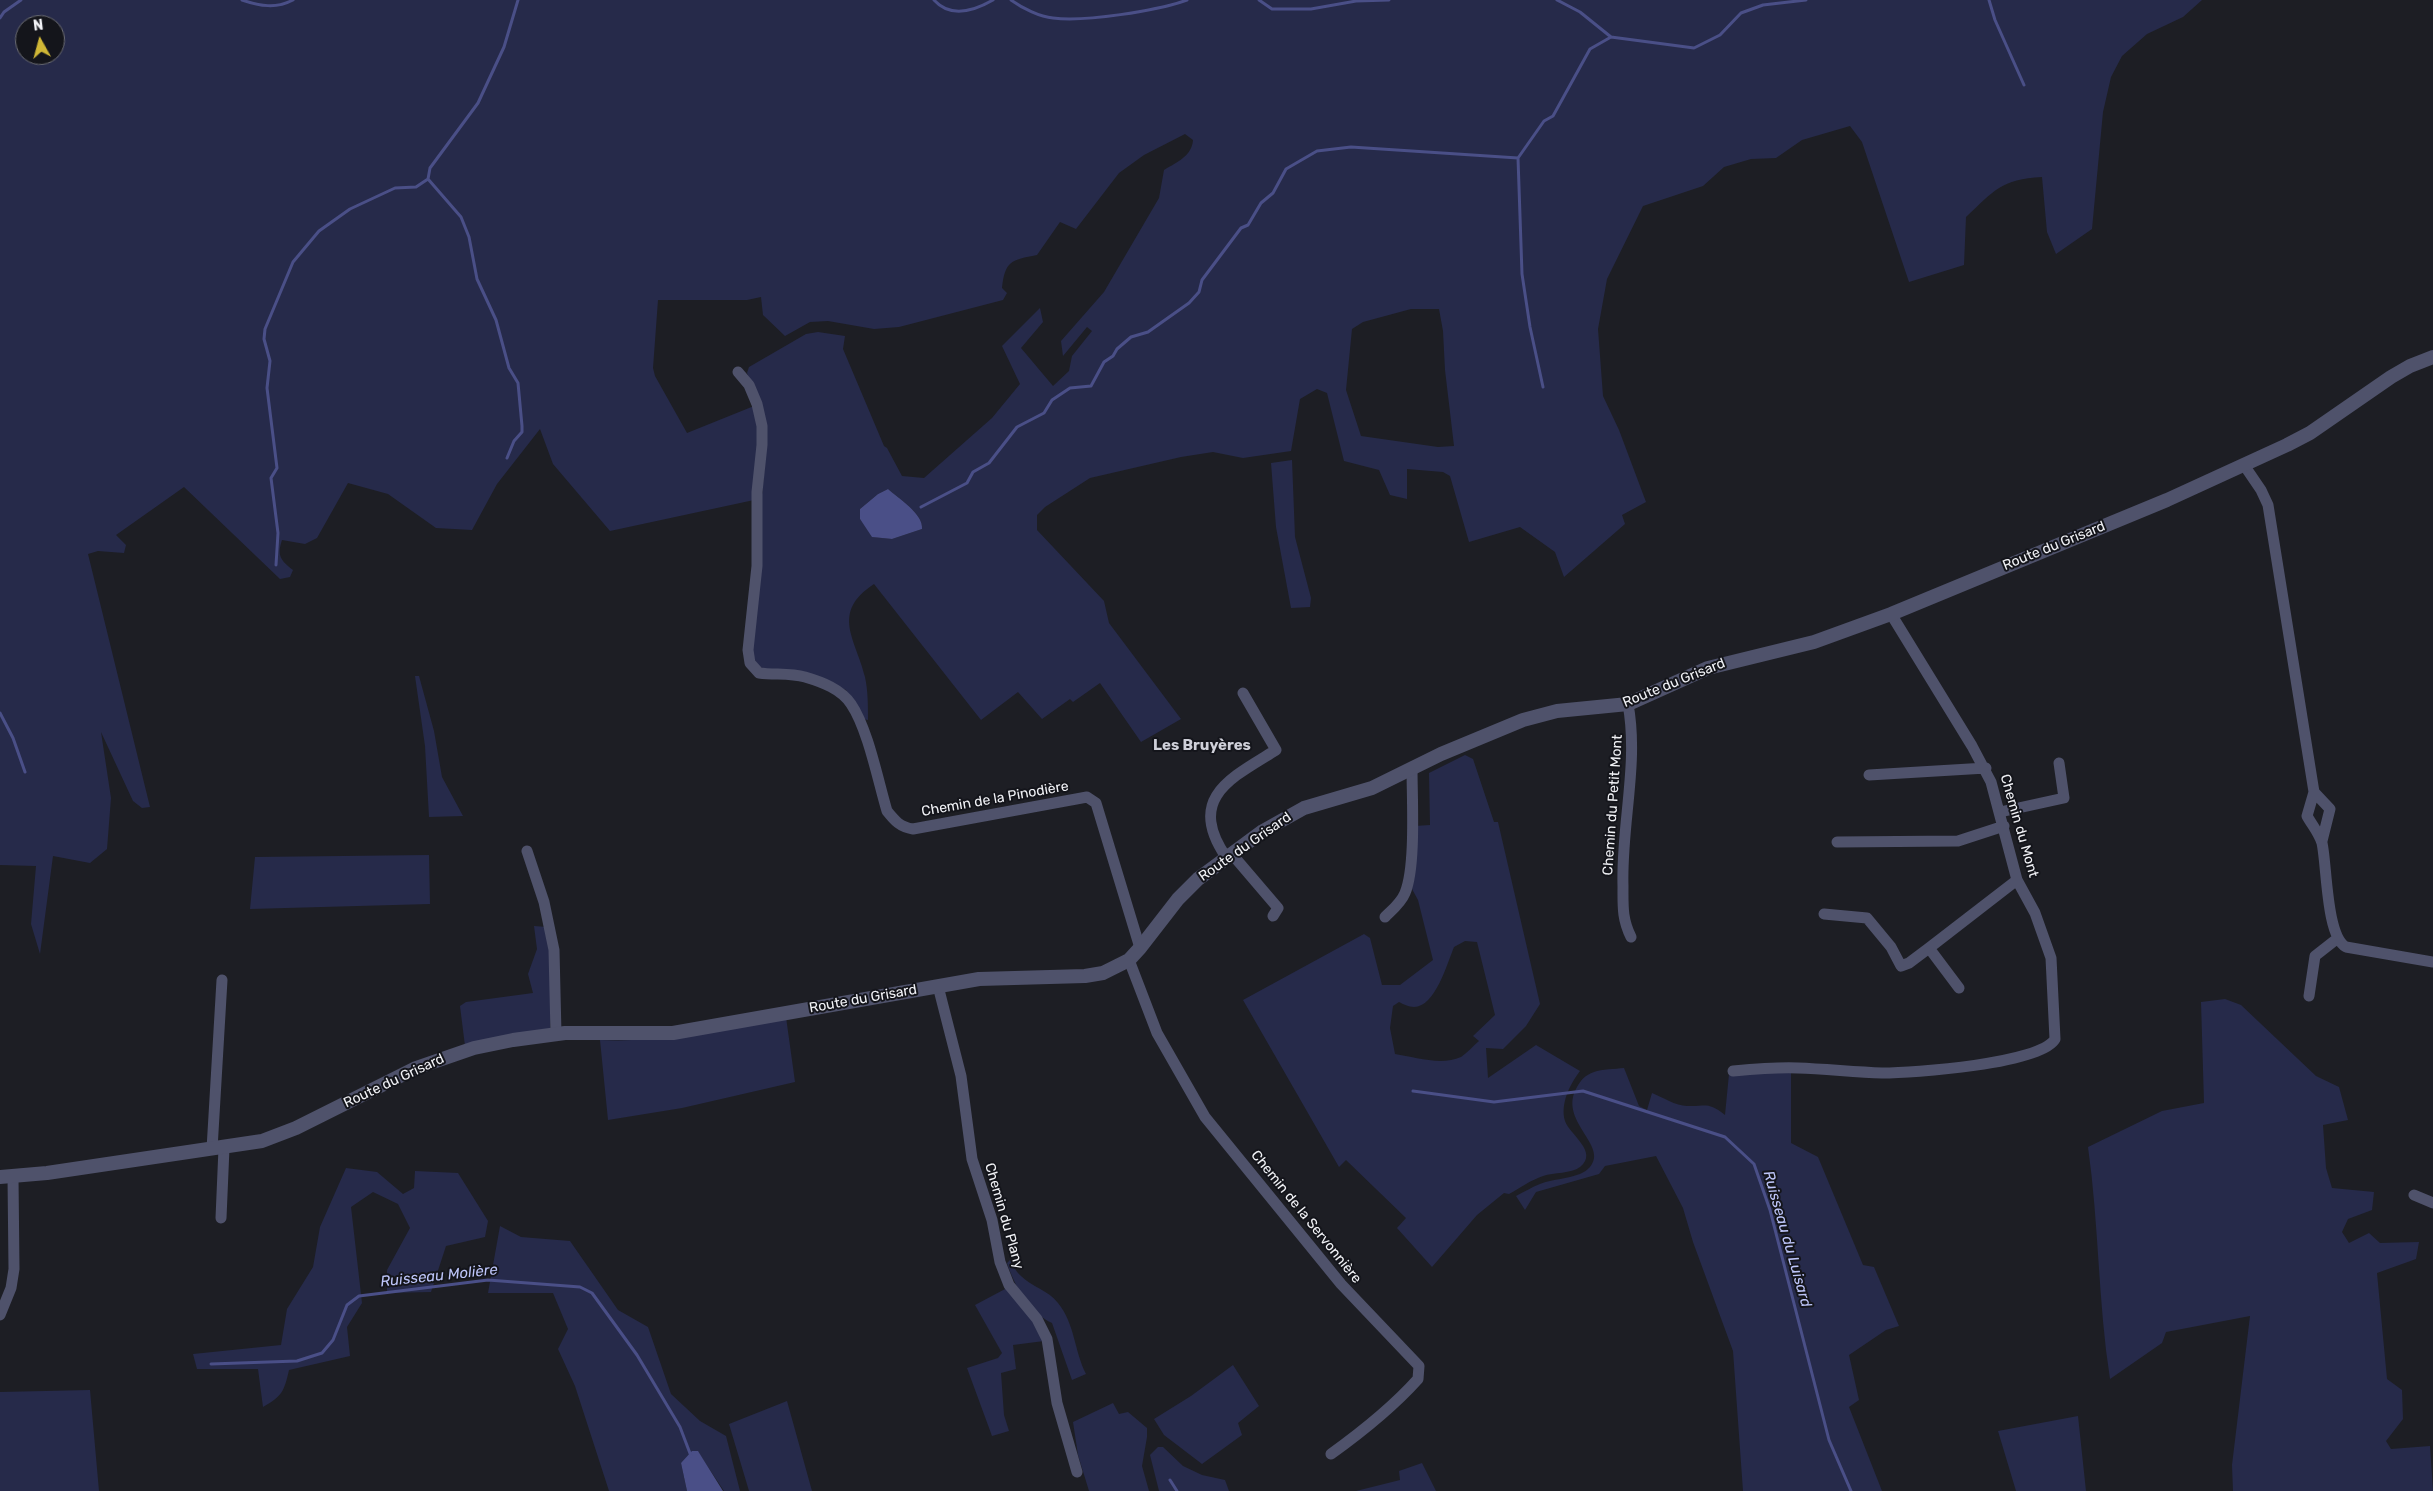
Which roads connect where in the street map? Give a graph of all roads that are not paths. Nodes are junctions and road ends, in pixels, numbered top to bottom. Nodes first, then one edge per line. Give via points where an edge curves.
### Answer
1 (2433, 357) edge
2 (738, 372) dead end
3 (2244, 466) junction
4 (1891, 614) junction
5 (1243, 693) dead end
6 (1628, 704) junction
7 (2058, 763) dead end
8 (1412, 768) junction
9 (1986, 768) junction
10 (1869, 775) dead end
11 (2314, 792) junction
12 (2000, 812) junction
13 (2004, 826) junction
14 (2322, 841) junction
15 (1837, 842) dead end
16 (527, 851) dead end
17 (1229, 855) junction
18 (2017, 880) junction
19 (1824, 914) dead end
20 (1273, 916) dead end
21 (1385, 917) dead end
22 (1631, 937) dead end
23 (2338, 938) junction
24 (1140, 948) junction
25 (1930, 948) junction
26 (1129, 960) junction
27 (2433, 962) edge
28 (222, 980) dead end
29 (938, 986) junction
30 (1959, 988) dead end
31 (2309, 996) dead end
32 (556, 1034) junction
33 (1733, 1071) dead end
34 (218, 1148) junction
35 (6, 1177) edge
36 (2414, 1195) dead end
37 (2433, 1203) edge
38 (221, 1218) dead end
39 (0, 1315) edge
40 (1331, 1454) dead end
41 (1077, 1472) dead end

1 - 3 street, Route du Grisard via 2392,377 2310,433
2 - 24 street, Chemin de la Pinodière via 757,404 762,426 757,492 757,566 748,650 750,662 759,673 795,675 826,684 851,704 862,727 887,811 904,827 913,829 1087,797 1096,803
3 - 4 street, Route du Grisard
3 - 11 street via 2268,505
4 - 6 street, Route du Grisard via 1814,642 1708,668
4 - 9 street, Chemin du Mont
5 - 17 street via 1276,750 1228,780 1215,795 1210,824 1218,844
6 - 8 street, Route du Grisard via 1540,715
6 - 22 street, Chemin du Petit Mont via 1632,762 1622,851 1624,923
7 - 12 street via 2064,798
8 - 17 street, Route du Grisard via 1372,788 1304,808
8 - 21 street via 1408,885 1401,900
9 - 10 street
9 - 12 street, Chemin du Mont
11 - 14 street via 2307,816
11 - 14 street via 2330,809
12 - 13 street, Chemin du Mont
13 - 15 street via 1958,841
13 - 18 street, Chemin du Mont
14 - 23 street via 2332,918
16 - 32 street via 544,902 554,950
17 - 20 street via 1278,908
17 - 24 street, Route du Grisard via 1187,888
18 - 25 street
18 - 33 street, Chemin du Mont via 2038,920 2051,958 2056,1028 2055,1039 2045,1048 2000,1061 1922,1070 1876,1072 1797,1068
19 - 25 street via 1867,918 1891,947 1900,966
23 - 27 street via 2346,947
23 - 31 street via 2315,956
24 - 26 street, Route du Grisard
25 - 30 street
26 - 29 street, Route du Grisard via 1103,973 1085,976 997,977
26 - 40 street, Chemin de la Servonnière via 1157,1033 1205,1117 1353,1297 1419,1366 1418,1378 1404,1394
28 - 34 street
29 - 32 street, Route du Grisard via 673,1033
29 - 41 street, Chemin du Plany via 961,1076 972,1159 992,1220 1000,1262 1009,1285 1037,1319 1047,1339 1057,1403
32 - 34 street, Route du Grisard via 503,1042 444,1057 278,1136
34 - 35 street, Route du Grisard
34 - 38 street
35 - 39 street via 14,1269 11,1288
36 - 37 street

